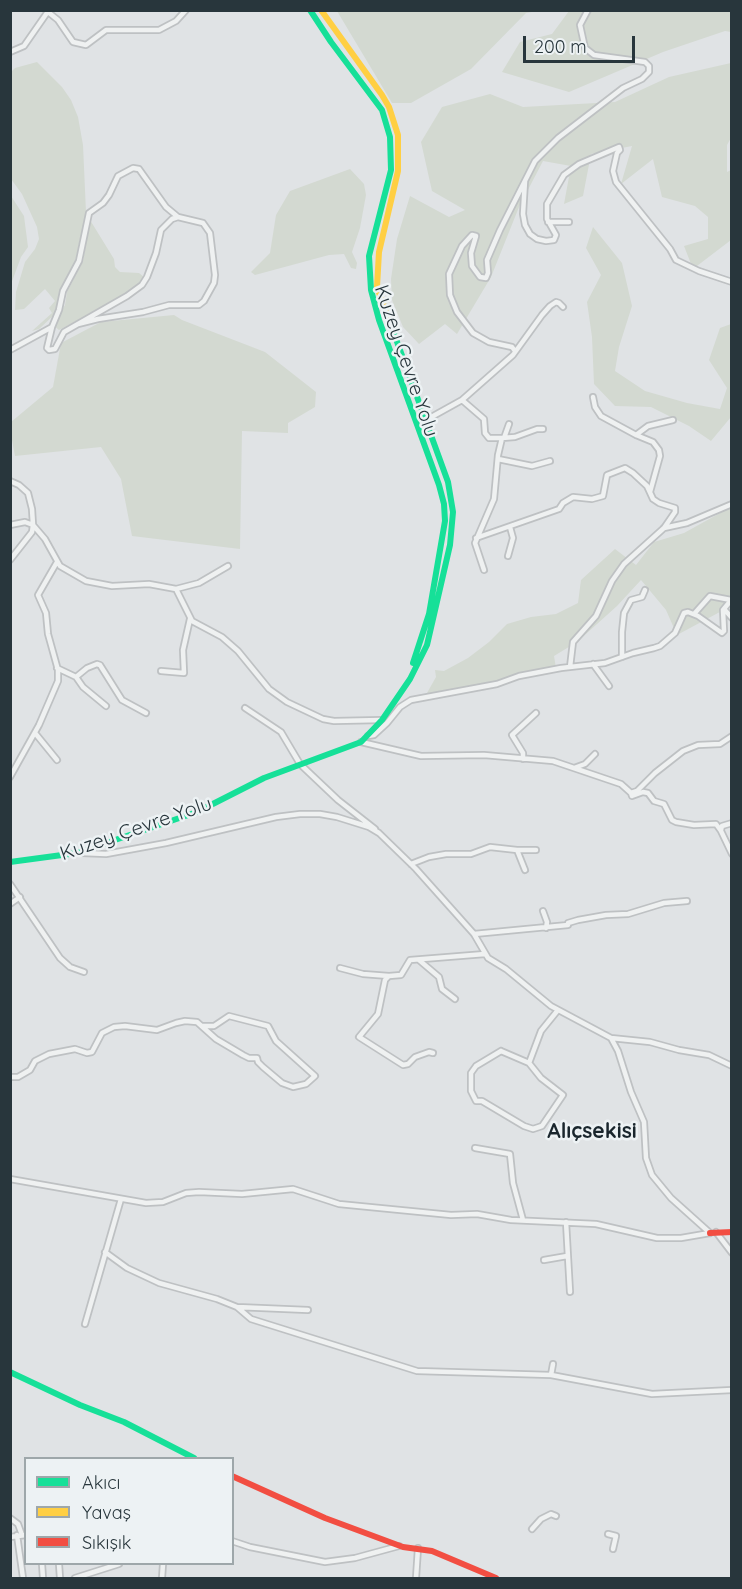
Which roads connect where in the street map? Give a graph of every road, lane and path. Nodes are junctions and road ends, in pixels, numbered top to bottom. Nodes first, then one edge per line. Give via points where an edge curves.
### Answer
1 (186, 10) edge
2 (310, 10) edge
3 (321, 10) edge
4 (588, 10) edge
5 (48, 11) edge
6 (10, 52) edge
7 (525, 181) junction
8 (178, 217) junction
9 (548, 222) junction
10 (569, 222) dead end
11 (732, 282) edge
12 (562, 307) dead end
13 (78, 324) junction
14 (52, 327) junction
15 (10, 350) edge
16 (515, 351) junction
17 (592, 397) dead end
18 (462, 400) junction
19 (426, 420) junction
20 (673, 420) dead end
21 (509, 424) dead end
22 (543, 429) dead end
23 (636, 435) junction
24 (503, 438) junction
25 (498, 459) junction
26 (550, 461) dead end
27 (10, 481) edge
28 (650, 492) junction
29 (732, 504) edge
30 (10, 525) edge
31 (33, 525) junction
32 (510, 527) junction
33 (664, 528) junction
34 (476, 538) junction
35 (508, 556) dead end
36 (10, 560) edge
37 (57, 562) junction
38 (228, 566) dead end
39 (484, 570) dead end
40 (176, 589) junction
41 (645, 590) dead end
42 (731, 599) edge
43 (724, 609) junction
44 (694, 614) junction
45 (732, 618) edge
46 (190, 619) junction
47 (622, 657) junction
48 (593, 664) junction
49 (570, 667) junction
50 (57, 668) junction
51 (161, 671) dead end
52 (76, 677) junction
53 (609, 686) dead end
54 (403, 688) junction
55 (106, 705) dead end
56 (245, 708) dead end
57 (146, 713) dead end
58 (536, 713) dead end
59 (382, 720) junction
60 (35, 733) junction
61 (368, 736) junction
62 (732, 736) edge
63 (362, 742) junction
64 (595, 754) dead end
65 (57, 759) dead end
66 (523, 759) junction
67 (300, 764) junction
68 (574, 768) junction
69 (10, 777) edge
70 (631, 793) junction
71 (732, 823) edge
72 (721, 830) junction
73 (379, 833) junction
74 (517, 850) junction
75 (536, 850) dead end
76 (77, 853) junction
77 (732, 854) edge
78 (10, 862) edge
79 (411, 864) junction
80 (525, 870) dead end
81 (10, 884) edge
82 (20, 897) junction
83 (687, 901) dead end
84 (10, 904) edge
85 (543, 911) dead end
86 (546, 928) junction
87 (474, 934) junction
88 (485, 954) junction
89 (419, 960) junction
90 (340, 968) dead end
91 (84, 972) dead end
92 (389, 976) junction
93 (455, 999) dead end
94 (558, 1010) junction
95 (202, 1026) junction
96 (611, 1038) junction
97 (433, 1053) dead end
98 (529, 1063) junction
99 (732, 1066) edge
100 (10, 1077) edge
101 (475, 1148) dead end
102 (10, 1179) edge
103 (121, 1199) junction
104 (523, 1220) junction
105 (566, 1222) junction
106 (732, 1232) edge
107 (713, 1233) junction
108 (105, 1252) junction
109 (732, 1253) edge
110 (567, 1256) junction
111 (544, 1260) dead end
112 (570, 1292) dead end
113 (237, 1307) junction
114 (308, 1310) dead end
115 (85, 1324) dead end
116 (553, 1364) dead end
117 (10, 1372) edge
118 (551, 1376) junction
119 (732, 1390) edge
120 (192, 1457) edge
121 (234, 1477) edge
122 (556, 1516) dead end
123 (10, 1518) edge
124 (532, 1529) dead end
125 (608, 1534) dead end
126 (21, 1535) edge
127 (616, 1536) junction
128 (10, 1537) edge
129 (624, 1538) dead end
130 (234, 1542) edge
131 (403, 1547) junction
132 (418, 1548) junction
133 (613, 1550) dead end
134 (113, 1565) edge
135 (22, 1578) edge
136 (75, 1578) edge
137 (416, 1578) edge
138 (496, 1578) edge

1 - 5 street via 159,30 106,30 86,45 73,42
2 - 54 main road, Kuzey Çevre Yolu via 376,100 388,129 391,170 369,256 371,290 444,504 444,531 429,614
3 - 19 main road, Kuzey Çevre Yolu via 382,95 398,135 398,171 379,252 377,287
4 - 7 street via 580,25 585,48 594,55 645,62 649,72 558,138 536,161
5 - 6 street via 24,46
7 - 9 street via 523,214 530,234 537,239 554,240 556,235
7 - 16 street via 487,260 486,278 480,277 472,266 476,236 472,235 462,246 449,274 450,294 457,312 473,333
8 - 13 street via 161,230 142,285
8 - 13 street via 203,223 210,233 215,275 204,301 199,305 169,306
8 - 14 street via 166,207 139,169 133,168 118,177 103,203 89,213 79,261 63,291
9 - 10 street
9 - 11 street via 548,200 564,176 579,164 619,147 616,182 676,260
12 - 16 street via 556,302 550,306
13 - 14 street via 64,332 52,350 46,344
14 - 15 street via 15,343
16 - 18 street
17 - 23 street via 601,416
18 - 19 street
18 - 24 street via 483,419 489,438
19 - 54 main road, Kuzey Çevre Yolu via 448,482 452,526 432,627 420,660
20 - 23 street via 648,426
21 - 24 street
22 - 24 street
23 - 28 street via 653,442 660,456
24 - 25 street
25 - 26 street via 532,466
25 - 34 street via 494,499
27 - 31 street via 28,493
28 - 32 street via 625,468 607,475 603,496 573,497 559,509
28 - 33 street via 656,502 675,508
29 - 33 street
30 - 31 street
31 - 36 street via 32,532
31 - 37 street
32 - 34 street
32 - 35 street via 513,538
33 - 49 street via 624,564 612,581 596,616 573,642
34 - 39 street
37 - 40 street via 78,578 104,585 149,584
37 - 50 street via 38,595 46,613
38 - 40 street via 199,583
40 - 46 street
41 - 47 street via 642,597 631,600 624,613
42 - 43 street
42 - 44 street via 710,596
43 - 44 street via 722,633
43 - 45 street
44 - 47 street via 684,613 675,633 660,646
46 - 51 street via 183,650 184,673
46 - 59 street via 222,637 269,689 287,702 323,719
47 - 48 street
48 - 49 street
48 - 53 street
49 - 61 street via 411,700 374,735
50 - 52 street
50 - 60 street via 56,688
52 - 55 street via 86,691
52 - 57 street via 87,668 100,665 122,700
54 - 59 main road, Kuzey Çevre Yolu
56 - 67 street via 281,732
58 - 66 street via 512,735
59 - 61 main road, Kuzey Çevre Yolu
60 - 65 street
60 - 69 street
61 - 63 main road, Kuzey Çevre Yolu
62 - 70 street via 720,744 683,751
63 - 66 street via 421,756 484,754
63 - 67 main road, Kuzey Çevre Yolu
64 - 68 street
66 - 68 street via 553,761
67 - 73 street
67 - 76 main road, Kuzey Çevre Yolu via 197,812
68 - 70 street via 624,785
70 - 72 street via 648,793 664,804 676,822 716,824
71 - 72 street
72 - 77 street
73 - 76 street via 337,817 300,814 106,854
73 - 79 street
74 - 75 street
74 - 79 street via 490,847 471,854 429,857
74 - 80 street
76 - 78 main road, Kuzey Çevre Yolu
79 - 87 street
81 - 82 street
82 - 84 street
82 - 91 street via 60,958
83 - 86 street
85 - 86 street
86 - 87 street
87 - 88 street
88 - 89 street
88 - 94 street
89 - 92 street via 408,961 401,975
89 - 93 street via 439,977 442,989
90 - 92 street
92 - 97 street via 378,1014 359,1037 403,1065
94 - 96 street
94 - 98 street via 541,1031
95 - 95 street via 243,1055 257,1058 282,1083 293,1087 306,1084 315,1076 276,1041 268,1026 229,1016 214,1026
95 - 100 street via 185,1021 157,1030 114,1027 102,1033 92,1052 61,1050 35,1061 30,1070 18,1077
96 - 99 street via 709,1054
96 - 107 street via 644,1122 646,1158 652,1175 671,1198
98 - 98 street via 563,1095 542,1126 533,1129 476,1101 471,1091 471,1073 476,1066 501,1051
101 - 104 street via 510,1154
102 - 103 street
103 - 104 street via 146,1203 192,1192 242,1194 293,1189 339,1204
103 - 108 street
104 - 105 street
105 - 107 street via 596,1224 657,1238
105 - 110 street
106 - 107 main road
107 - 109 street
108 - 113 street via 159,1283
108 - 115 street
110 - 111 street
110 - 112 street
113 - 114 street
113 - 118 street via 250,1319 417,1371
116 - 118 street
117 - 120 main road
118 - 119 street via 652,1394
121 - 131 main road via 325,1518
122 - 124 street via 541,1519
123 - 126 street via 18,1524
125 - 127 street
126 - 128 street
126 - 135 street
127 - 129 street
127 - 133 street
130 - 131 street via 325,1562
131 - 132 main road
132 - 137 street
132 - 138 main road
134 - 136 street

